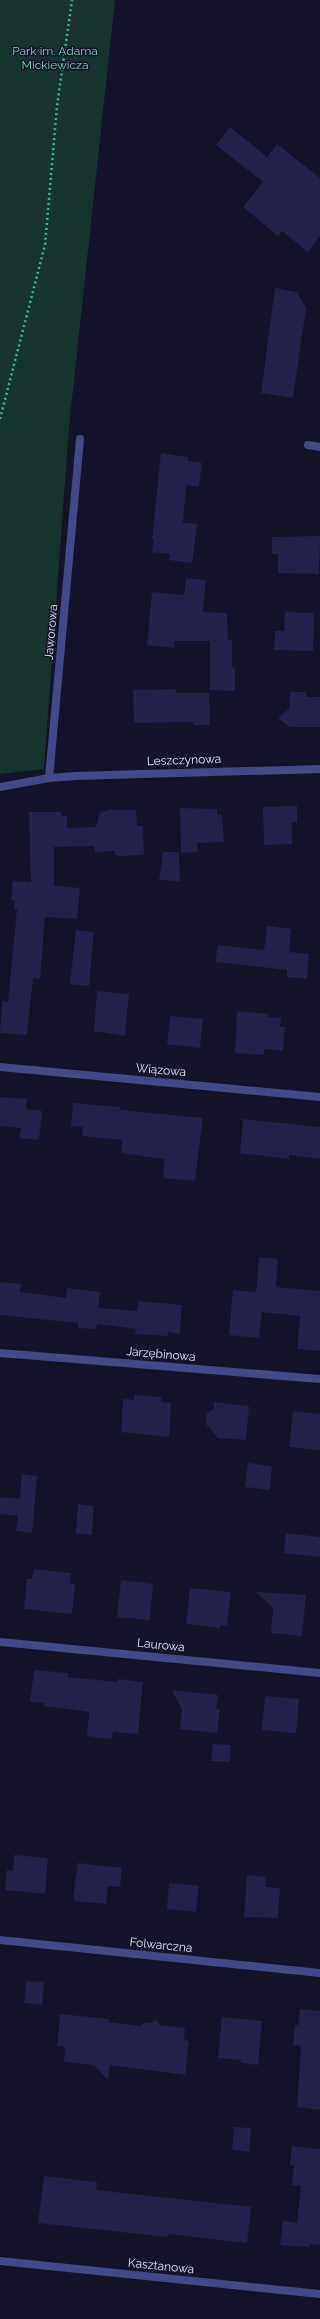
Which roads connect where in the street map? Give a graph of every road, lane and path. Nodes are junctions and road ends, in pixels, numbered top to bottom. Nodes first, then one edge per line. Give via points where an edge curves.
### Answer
1 (72, 0) edge
2 (0, 419) edge
3 (80, 439) dead end
4 (308, 445) dead end
5 (320, 447) edge
6 (320, 768) edge
7 (49, 778) junction
8 (0, 787) edge
9 (0, 1067) edge
10 (320, 1097) edge
11 (0, 1354) edge
12 (320, 1379) edge
13 (0, 1642) edge
14 (320, 1673) edge
15 (0, 1940) edge
16 (320, 1973) edge
17 (0, 2261) edge
18 (320, 2294) edge

1 - 2 path via 57,106 45,245
3 - 7 street, Jaworowa
4 - 5 street
6 - 7 street, Leszczynowa
7 - 8 street
9 - 10 street, Wiązowa
11 - 12 street, Jarzębinowa
13 - 14 street, Laurowa
15 - 16 street, Folwarczna
17 - 18 street, Kasztanowa

